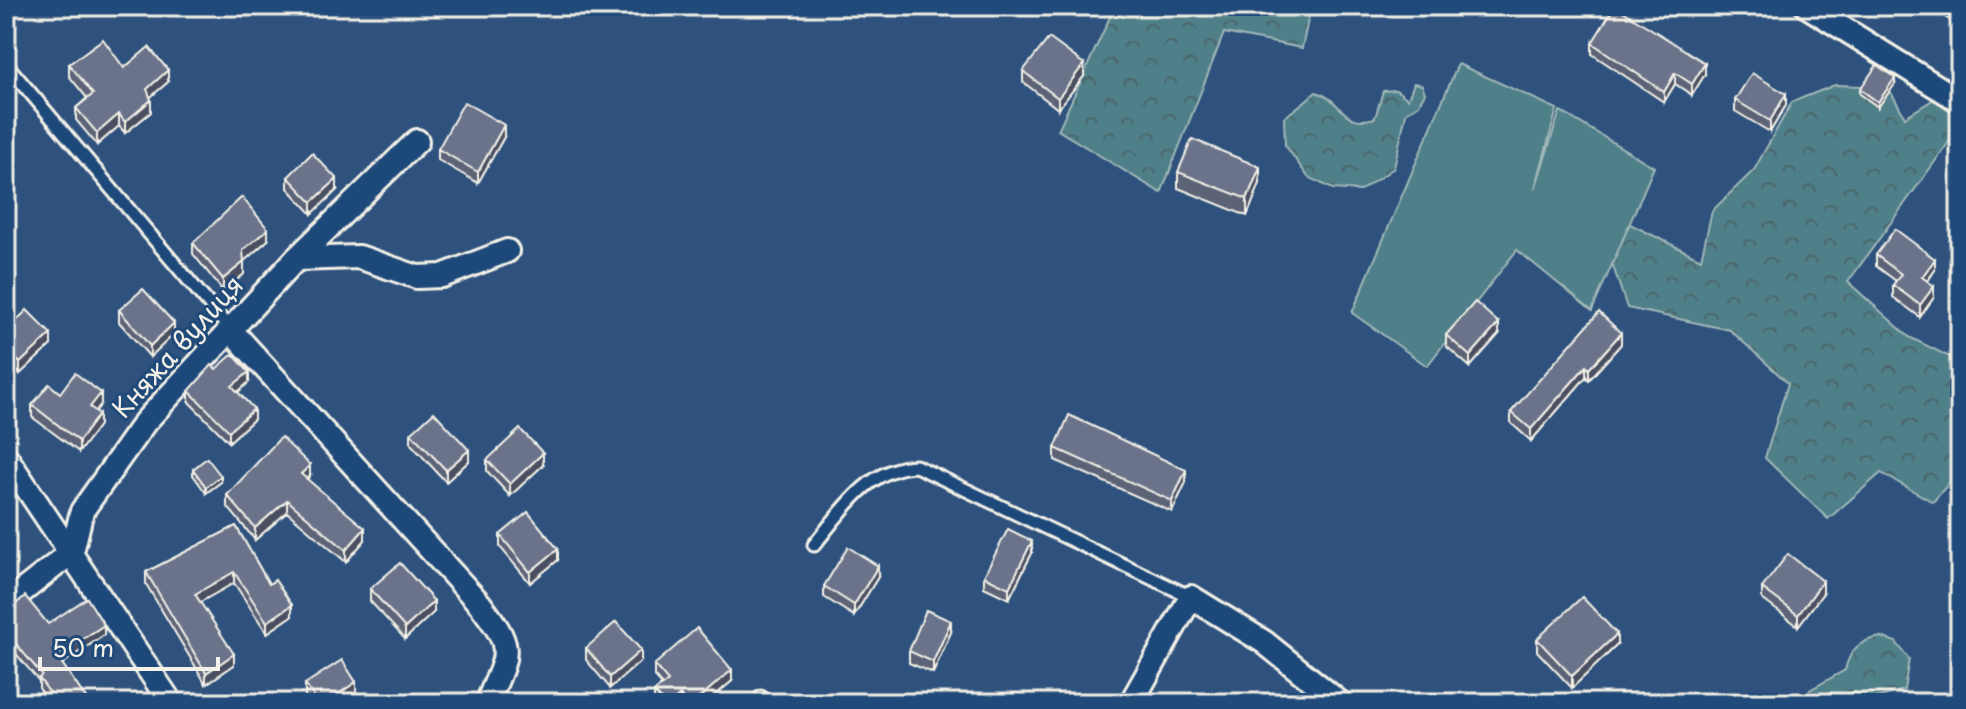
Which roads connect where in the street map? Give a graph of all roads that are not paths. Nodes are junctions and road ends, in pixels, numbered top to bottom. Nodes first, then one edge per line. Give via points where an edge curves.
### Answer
1 (1807, 6) edge
2 (6, 64) edge
3 (1960, 101) edge
4 (417, 141) dead end
5 (507, 251) dead end
6 (296, 259) junction
7 (229, 328) junction
8 (6, 457) edge
9 (814, 545) dead end
10 (72, 552) junction
11 (1191, 597) junction
12 (6, 604) edge
13 (171, 703) edge
14 (487, 703) edge
15 (1131, 703) edge
16 (1340, 703) edge

1 - 3 street
2 - 7 lane
4 - 6 street, Княжа вулиця
5 - 6 street via 442,276 417,277 359,257
6 - 7 street, Княжа вулиця
7 - 10 street, Княжа вулиця via 145,422 82,511
7 - 14 street via 505,637 504,663
8 - 10 street
9 - 11 lane via 879,474 897,466 916,466
10 - 12 street
10 - 13 street
11 - 15 street
11 - 16 street via 1264,642

